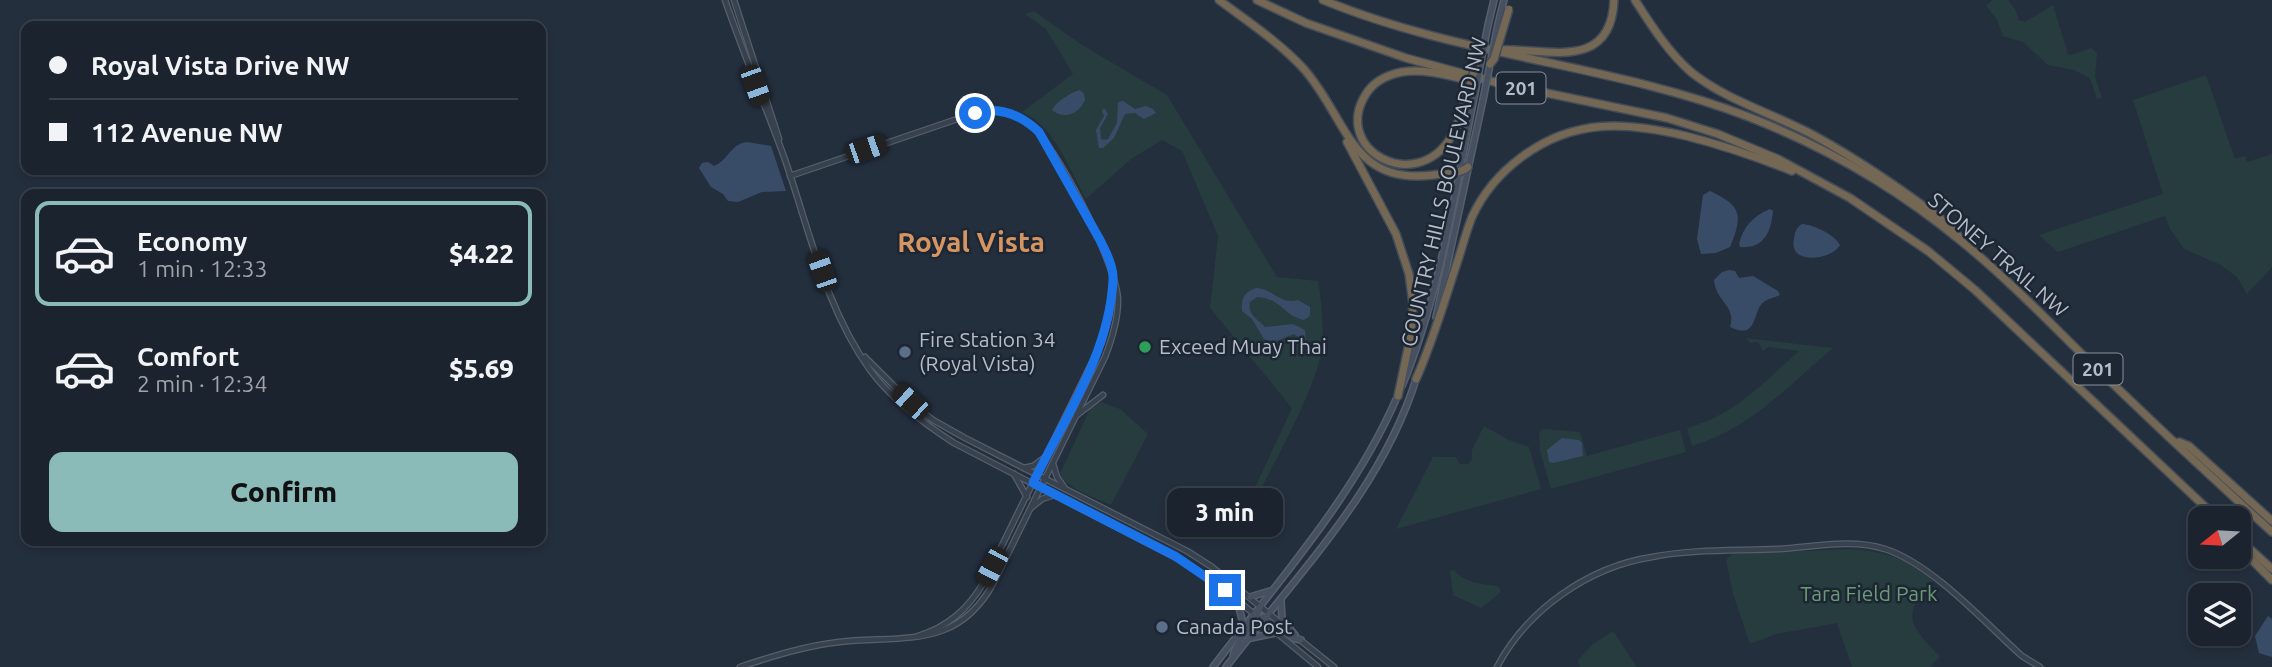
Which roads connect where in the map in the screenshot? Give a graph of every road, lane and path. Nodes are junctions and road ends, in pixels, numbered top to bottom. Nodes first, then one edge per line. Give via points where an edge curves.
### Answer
1 (725, 0) edge
2 (734, 0) edge
3 (1219, 0) edge
4 (1258, 0) edge
5 (1323, 0) edge
6 (1494, 0) edge
7 (1504, 0) edge
8 (1512, 0) edge
9 (1614, 0) edge
10 (1635, 0) edge
11 (1641, 0) edge
12 (1654, 28) junction
13 (1484, 52) junction
14 (1490, 64) junction
15 (1498, 83) junction
16 (1470, 97) junction
17 (1339, 122) junction
18 (783, 153) junction
19 (1468, 167) junction
20 (1458, 172) junction
21 (1805, 174) junction
22 (790, 176) junction
23 (1962, 241) junction
24 (1113, 280) junction
25 (861, 353) junction
26 (1416, 379) junction
27 (1102, 395) dead end
28 (1398, 396) junction
29 (1077, 415) junction
30 (2175, 441) junction
31 (2150, 454) junction
32 (1047, 455) junction
33 (1053, 463) junction
34 (1023, 468) junction
35 (1014, 473) junction
36 (1037, 475) junction
37 (1045, 479) junction
38 (1033, 483) junction
39 (1041, 487) junction
40 (1067, 490) junction
41 (1056, 495) junction
42 (1027, 497) junction
43 (2198, 506) edge
44 (2204, 506) edge
45 (1031, 508) junction
46 (2272, 521) edge
47 (2272, 532) edge
48 (2251, 550) edge
49 (2251, 559) edge
50 (2272, 569) edge
51 (2272, 580) edge
52 (1273, 589) junction
53 (1250, 597) junction
54 (1281, 599) junction
55 (1237, 600) junction
56 (1260, 606) junction
57 (1261, 617) junction
58 (1244, 626) junction
59 (1275, 633) junction
60 (1295, 635) junction
61 (1251, 638) junction
62 (901, 639) junction
63 (1301, 640) junction
64 (1232, 659) junction
65 (740, 667) edge
66 (1213, 667) edge
67 (1226, 667) edge
68 (1318, 667) edge
69 (1334, 667) edge
70 (1497, 667) edge
71 (2040, 667) edge

1 - 18 street
2 - 18 street
3 - 17 highway via 1302,67
4 - 15 highway, STONEY TRAIL NW / 201 via 1364,45
5 - 13 highway, STONEY TRAIL NW / 201
6 - 13 main road, COUNTRY HILLS BOULEVARD NW, bridge
7 - 14 main road, COUNTRY HILLS BOULEVARD NW, bridge
8 - 14 highway, bridge
9 - 13 highway via 1609,26 1600,39 1583,49 1561,54 1507,49
10 - 12 highway
11 - 12 highway
12 - 23 highway via 1692,72 1814,135 1899,187 1954,229
13 - 16 highway, bridge via 1477,59
13 - 23 highway, STONEY TRAIL NW / 201 via 1672,92 1750,118 1880,183
14 - 19 main road, COUNTRY HILLS BOULEVARD NW, bridge
15 - 16 highway via 1423,72 1392,74 1374,84 1363,99 1360,131 1366,145 1384,160 1402,165 1423,162 1451,138
15 - 21 highway, STONEY TRAIL NW / 201 via 1667,118 1743,144
16 - 20 main road, COUNTRY HILLS BOULEVARD NW
17 - 20 highway via 1363,156 1391,174 1408,177
17 - 28 highway via 1396,234 1409,274 1411,334
18 - 22 street
19 - 20 highway
19 - 26 main road, COUNTRY HILLS BOULEVARD NW via 1437,316
20 - 28 main road, COUNTRY HILLS BOULEVARD NW via 1426,315
21 - 26 highway via 1731,148 1625,124 1588,127 1542,144 1496,180 1473,216
21 - 31 highway, STONEY TRAIL NW / 201 via 1928,251
22 - 24 street via 975,113 996,110 1015,115 1039,132 1053,154 1100,240
22 - 25 street via 832,302
23 - 30 highway, STONEY TRAIL NW / 201
24 - 29 street via 1118,298 1114,331
24 - 32 street via 1102,342
25 - 34 street via 933,420
25 - 35 street via 880,382 921,421
26 - 54 main road, COUNTRY HILLS BOULEVARD NW via 1394,432 1346,516
27 - 29 street
28 - 52 main road, COUNTRY HILLS BOULEVARD NW via 1344,497
29 - 33 street
30 - 46 highway via 2189,446
30 - 47 highway, STONEY TRAIL NW / 201
31 - 43 highway
31 - 44 highway, STONEY TRAIL NW / 201
32 - 34 street
32 - 36 street
33 - 37 street
33 - 40 street
34 - 36 street
35 - 38 street
35 - 42 street
36 - 37 street
36 - 38 street
37 - 39 street
37 - 40 street
38 - 39 street
38 - 42 street
39 - 41 street
39 - 45 street
40 - 53 street via 1187,551
41 - 45 street
41 - 55 street via 1175,556
42 - 62 street via 971,602 942,627
45 - 62 street via 989,592 975,608 938,633
48 - 50 highway
49 - 51 highway
52 - 53 main road
52 - 56 main road, COUNTRY HILLS BOULEVARD NW
53 - 56 street
54 - 57 main road, COUNTRY HILLS BOULEVARD NW
54 - 60 main road via 1282,619
55 - 57 street
55 - 58 main road
56 - 57 main road
56 - 57 street
57 - 58 main road, COUNTRY HILLS BOULEVARD NW
57 - 59 street
57 - 60 street
57 - 61 main road, COUNTRY HILLS BOULEVARD NW
57 - 63 main road
57 - 64 main road
58 - 66 main road, COUNTRY HILLS BOULEVARD NW
59 - 61 main road
59 - 68 street
60 - 63 street
61 - 64 main road, COUNTRY HILLS BOULEVARD NW
62 - 65 street via 810,646
63 - 69 street
64 - 67 main road, COUNTRY HILLS BOULEVARD NW
70 - 71 street via 1535,616 1582,581 1610,569 1681,553 1836,545 1872,546 1917,563

